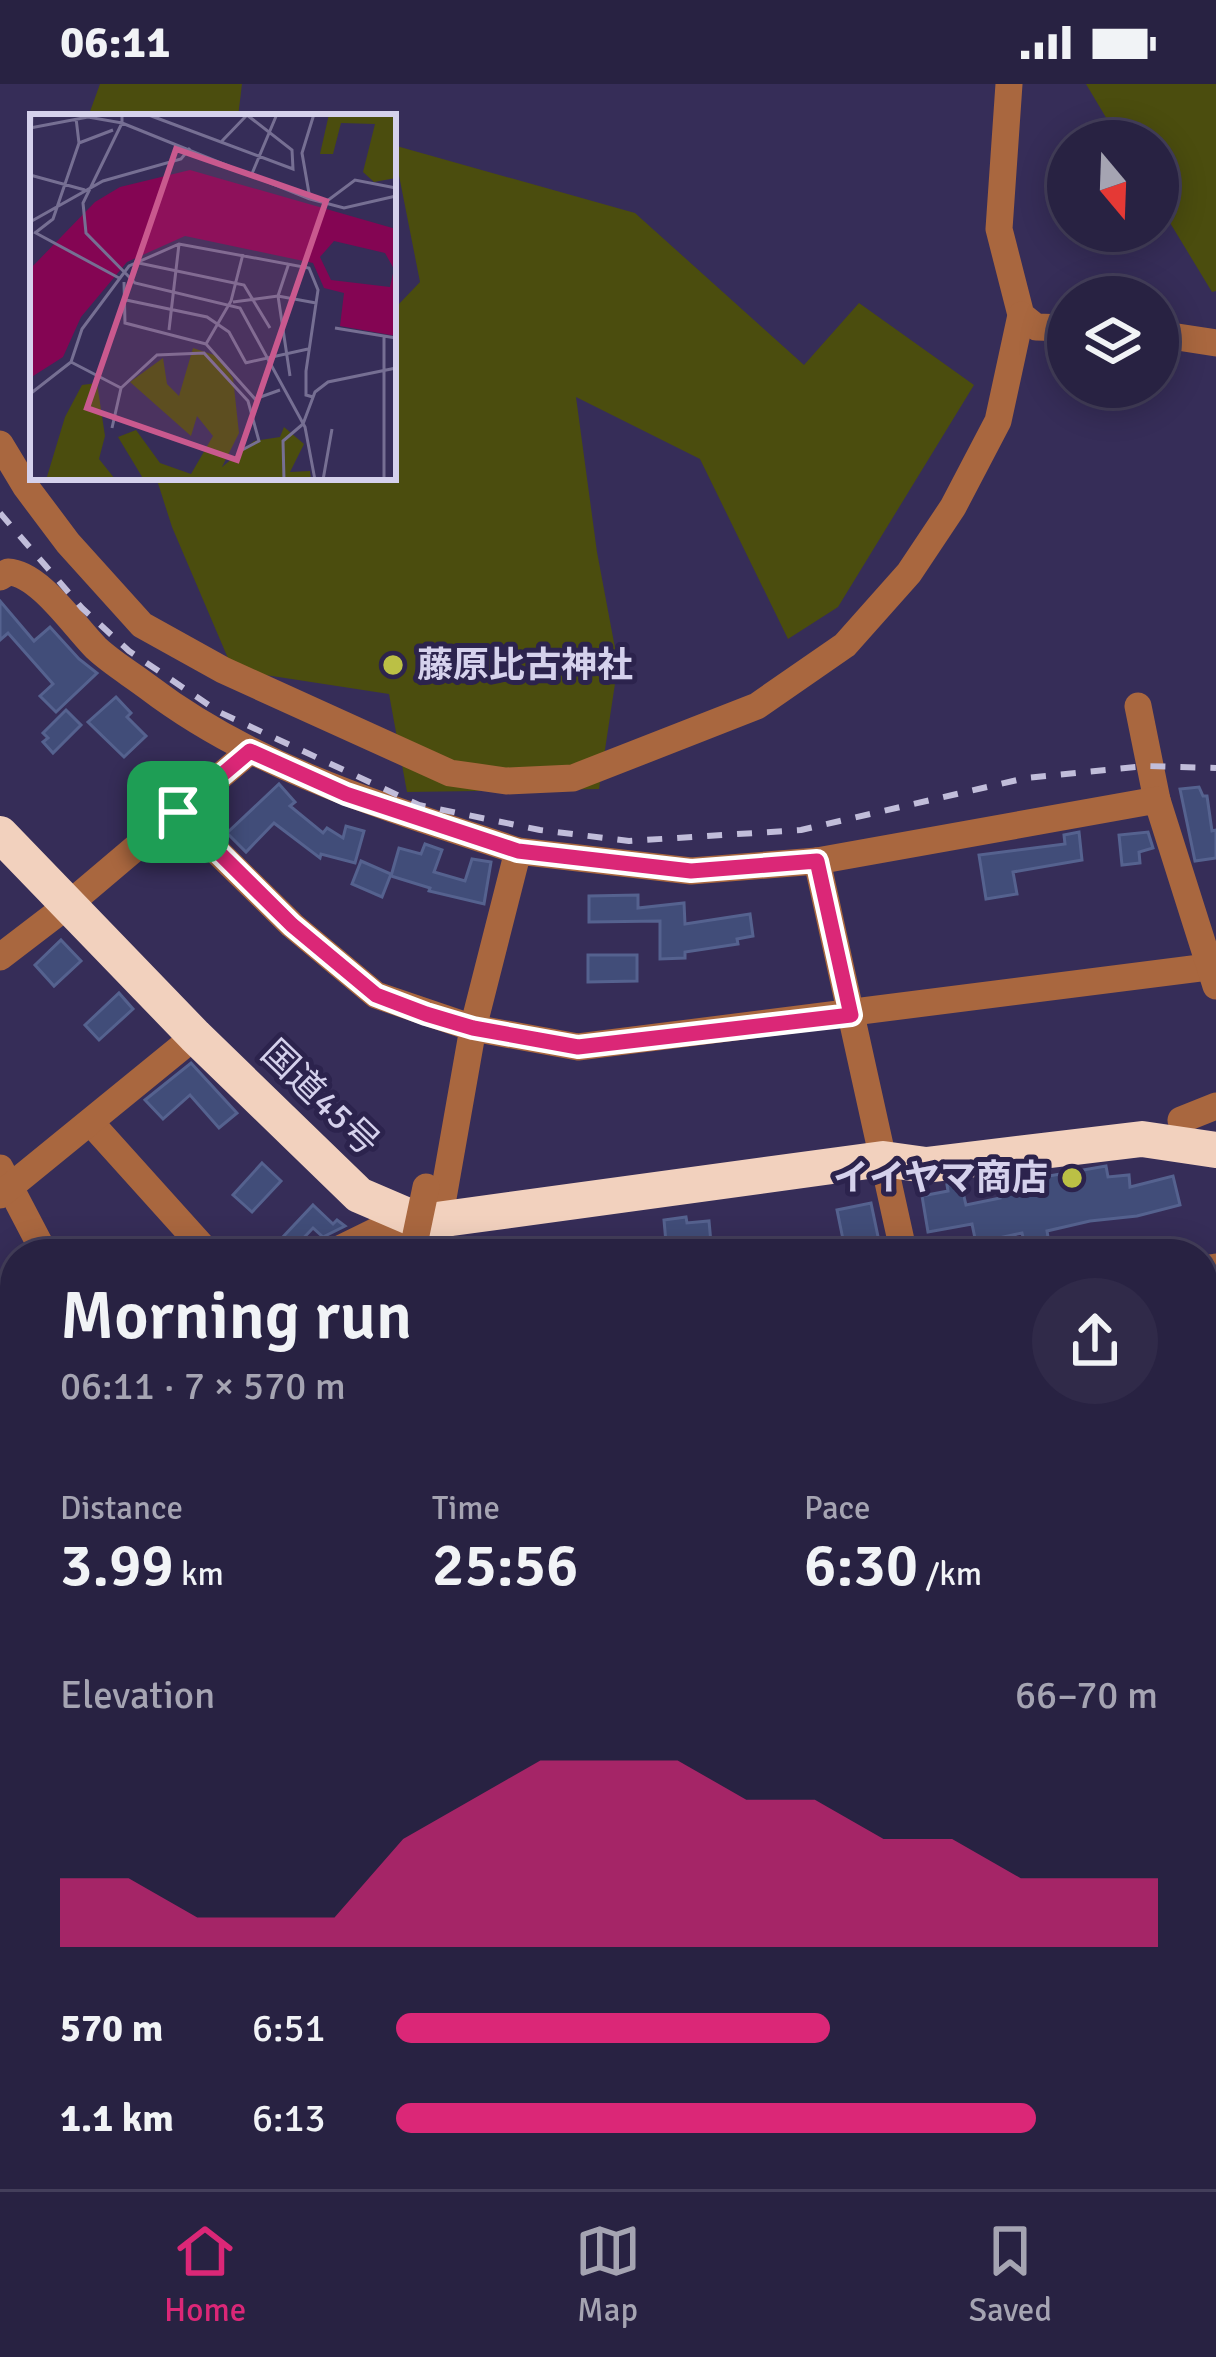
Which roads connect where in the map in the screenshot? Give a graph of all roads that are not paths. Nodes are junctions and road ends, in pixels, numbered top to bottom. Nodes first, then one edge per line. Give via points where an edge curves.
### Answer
1 (1009, 84) edge
2 (1021, 315) junction
3 (1047, 327) edge
4 (1179, 337) edge
5 (1216, 343) edge
6 (0, 444) edge
7 (0, 577) edge
8 (1138, 706) dead end
9 (250, 751) junction
10 (1156, 800) junction
11 (178, 812) junction
12 (0, 834) edge
13 (518, 851) junction
14 (817, 861) junction
15 (68, 905) junction
16 (0, 957) edge
17 (1212, 977) edge
18 (851, 1015) junction
19 (473, 1028) junction
20 (196, 1036) junction
21 (1216, 1106) edge
22 (91, 1123) junction
23 (1198, 1123) edge
24 (1216, 1150) edge
25 (883, 1159) junction
26 (4, 1184) edge
27 (428, 1227) edge
28 (36, 1239) edge
29 (195, 1239) edge
30 (360, 1239) edge
31 (901, 1239) edge

1 - 2 street via 999,229
2 - 3 street
2 - 6 street via 998,421 953,507 909,573 845,645 757,706 573,778 506,782 451,772 142,625 68,543
4 - 5 street
7 - 9 street via 30,578 99,651
8 - 10 street
9 - 11 street
9 - 13 street via 346,794
10 - 14 street
10 - 17 street
11 - 15 street
11 - 19 street via 376,995
12 - 15 highway, 国道45号
13 - 14 street via 691,871
13 - 19 street
14 - 18 street
15 - 16 street
15 - 20 highway, 国道45号
17 - 18 street
18 - 19 street via 578,1047
18 - 25 street
19 - 27 street
20 - 22 street
20 - 27 highway, 国道45号 via 359,1195
21 - 23 street
22 - 26 street
22 - 29 street
23 - 25 highway via 1126,1120 920,1144
24 - 25 highway via 1142,1139 926,1165
25 - 27 highway
25 - 31 street
26 - 28 street
27 - 30 street via 380,1229

